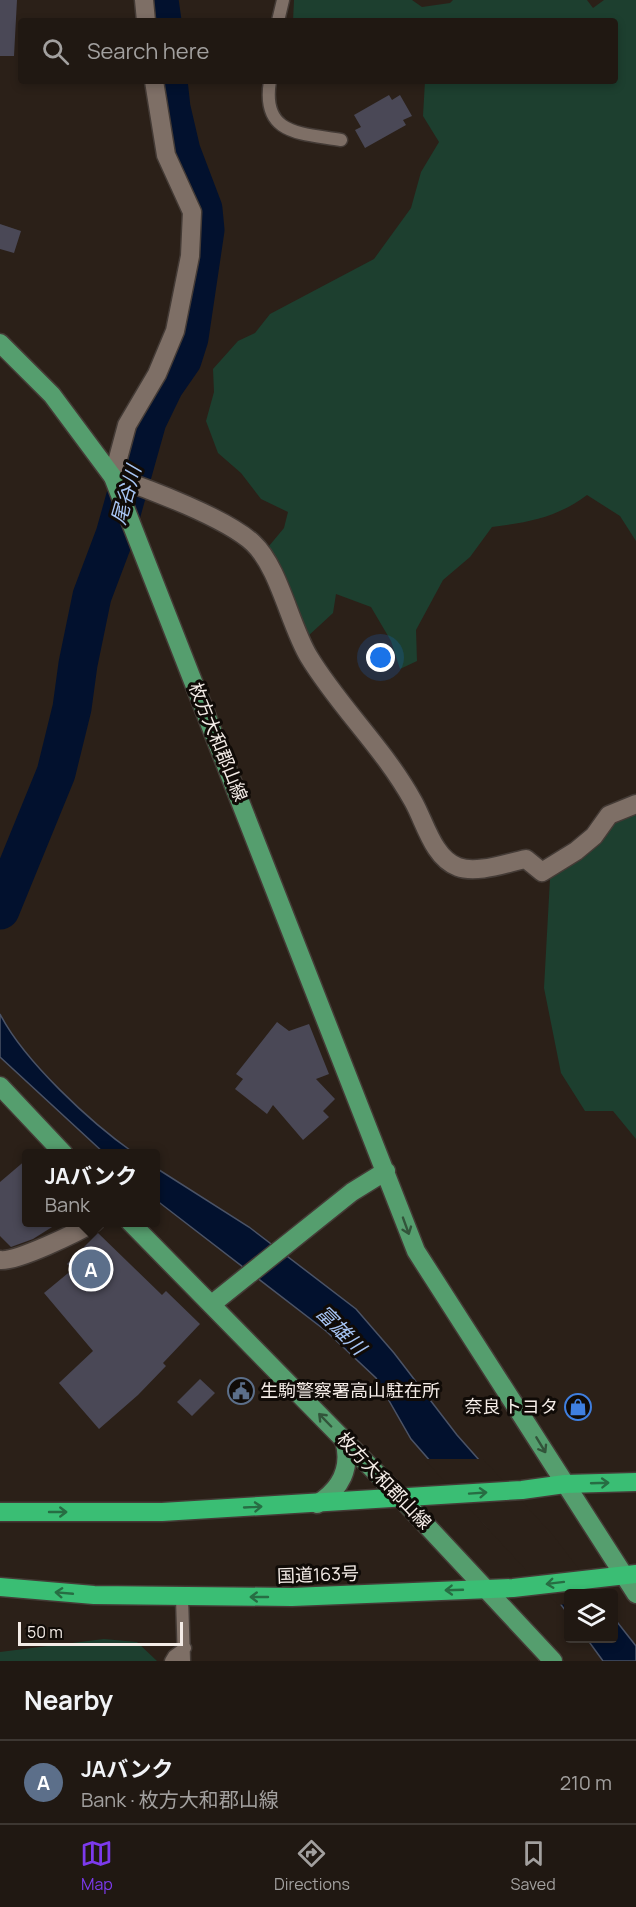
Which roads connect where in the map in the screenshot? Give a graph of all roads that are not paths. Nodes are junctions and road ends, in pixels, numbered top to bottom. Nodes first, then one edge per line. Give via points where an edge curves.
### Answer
1 (144, 0) edge
2 (283, 0) edge
3 (146, 18) edge
4 (279, 18) edge
5 (154, 84) edge
6 (270, 84) edge
7 (341, 140) dead end
8 (0, 343) edge
9 (113, 477) junction
10 (636, 804) edge
11 (0, 1086) edge
12 (59, 1149) edge
13 (386, 1171) junction
14 (87, 1227) edge
15 (135, 1227) edge
16 (2, 1263) edge
17 (212, 1304) junction
18 (344, 1440) junction
19 (636, 1482) edge
20 (565, 1484) junction
21 (400, 1497) junction
22 (317, 1504) junction
23 (0, 1512) edge
24 (630, 1574) edge
25 (0, 1587) edge
26 (486, 1589) junction
27 (636, 1594) edge
28 (182, 1598) junction
29 (185, 1655) edge
30 (171, 1661) edge
31 (553, 1661) edge

1 - 3 street
2 - 4 lane
5 - 9 street via 166,154 192,212 190,256 175,331 157,374 127,425
6 - 7 lane via 268,105 280,125 291,131
8 - 9 main road, 枚方大和郡山線 via 52,395
9 - 10 street via 150,489 253,543 264,558 308,656 386,755 440,854 457,867 470,869 526,859 542,872 594,836 609,815
9 - 13 main road, 枚方大和郡山線
11 - 12 main road
13 - 17 main road via 352,1192
13 -> 20 main road, 枚方大和郡山線 via 416,1251
14 - 16 street
15 - 17 main road, 枚方大和郡山線
18 -> 17 main road, 枚方大和郡山線
18 - 21 main road, 枚方大和郡山線
18 - 22 main road via 347,1454 343,1478 334,1492
20 -> 19 highway
21 -> 20 highway
20 - 24 main road, 枚方大和郡山線
21 - 22 highway
21 - 26 main road, 枚方大和郡山線
23 -> 22 highway via 162,1512
24 -> 26 highway, 国道163号
24 - 27 main road, 枚方大和郡山線
28 -> 25 highway, 国道163号
26 -> 28 highway, 国道163号
26 - 31 main road, 枚方大和郡山線
28 - 29 lane
29 - 30 lane via 174,1656

